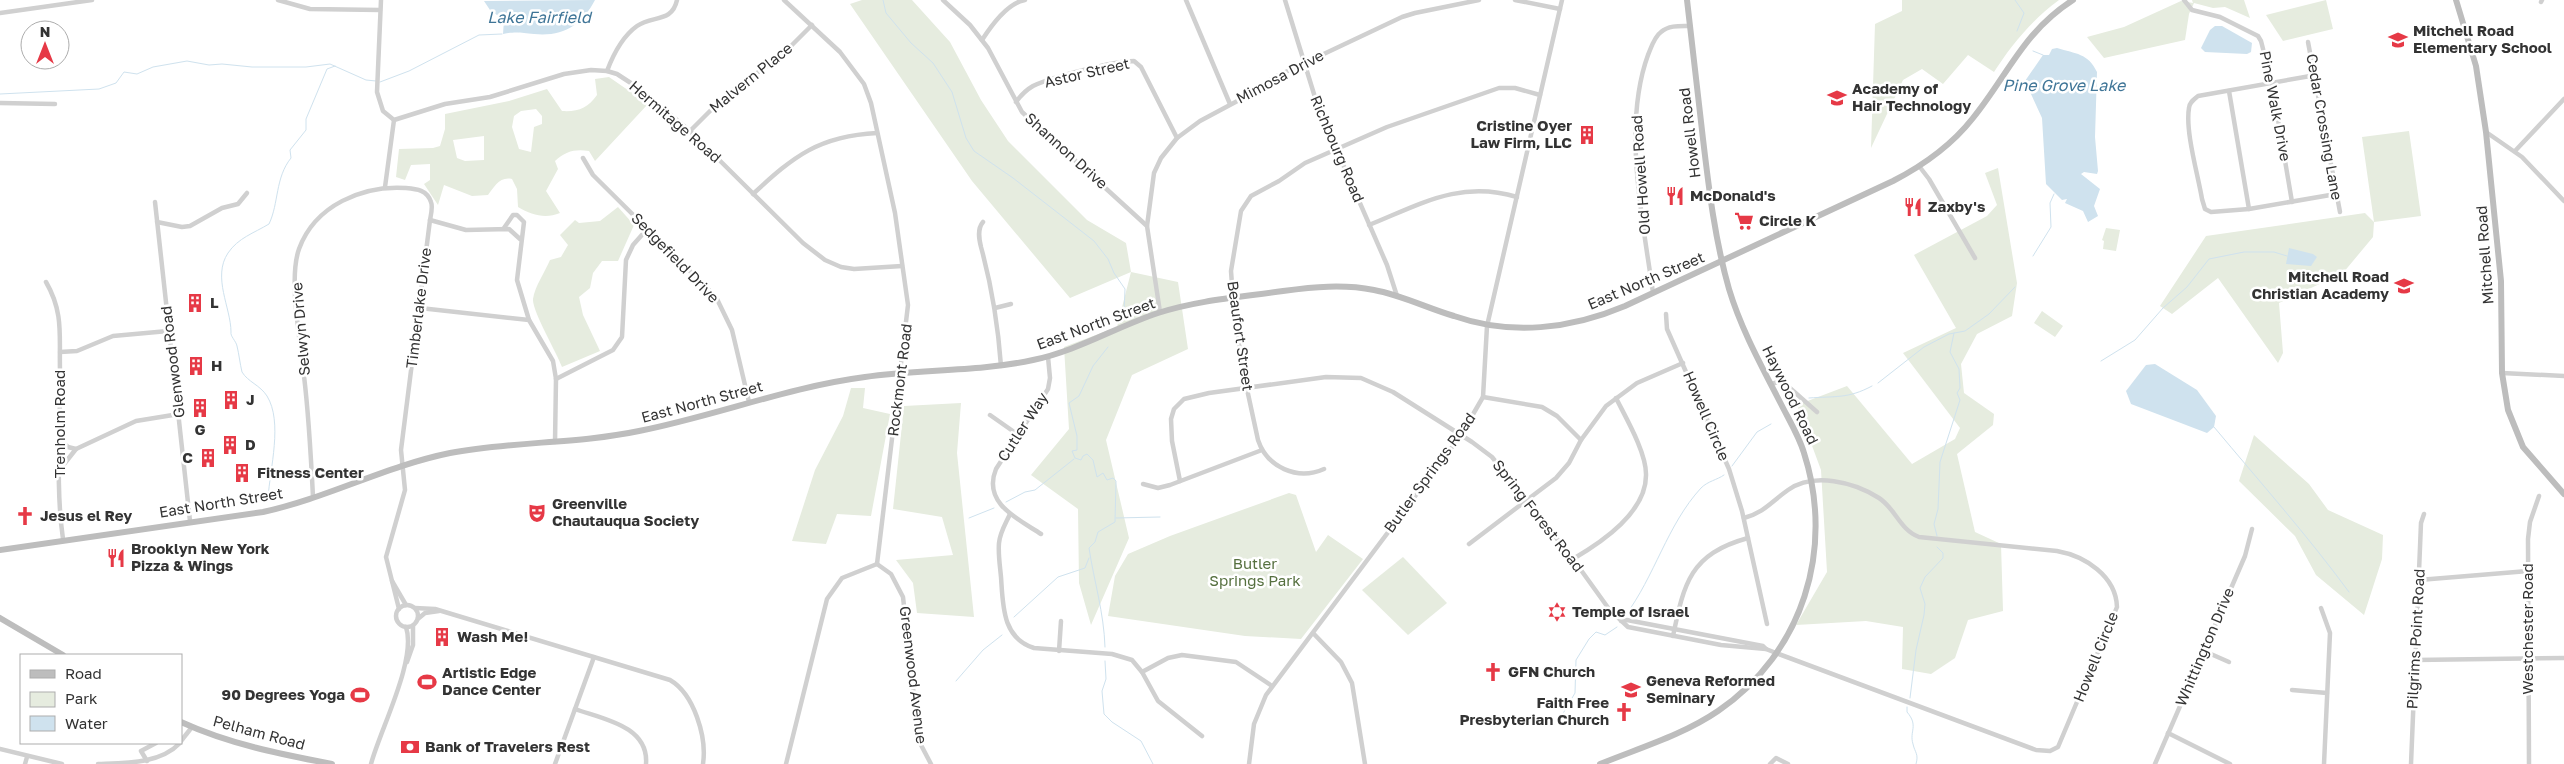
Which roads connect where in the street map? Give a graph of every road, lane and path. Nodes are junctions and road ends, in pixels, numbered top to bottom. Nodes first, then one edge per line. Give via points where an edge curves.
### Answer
1 (92, 0) edge
2 (281, 0) edge
3 (381, 0) edge
4 (677, 0) edge
5 (784, 0) edge
6 (943, 0) edge
7 (1021, 0) edge
8 (1186, 0) edge
9 (1285, 0) edge
10 (1479, 0) edge
11 (1515, 0) edge
12 (1562, 0) edge
13 (1688, 0) edge
14 (2073, 0) edge
15 (2184, 0) edge
16 (2456, 0) edge
17 (1560, 9) junction
18 (380, 10) junction
19 (0, 12) edge
20 (812, 25) junction
21 (1690, 26) junction
22 (982, 40) junction
23 (2308, 42) dead end
24 (1304, 63) junction
25 (607, 71) junction
26 (2316, 75) junction
27 (2272, 84) junction
28 (2229, 91) junction
29 (1540, 95) junction
30 (2564, 99) edge
31 (1016, 102) junction
32 (0, 103) edge
33 (55, 104) dead end
34 (1230, 104) junction
35 (394, 120) junction
36 (690, 131) junction
37 (2486, 132) junction
38 (877, 133) junction
39 (1178, 138) junction
40 (1335, 148) junction
41 (2515, 151) junction
42 (583, 158) dead end
43 (1919, 166) junction
44 (385, 187) junction
45 (247, 193) dead end
46 (753, 194) junction
47 (2336, 194) junction
48 (1517, 197) junction
49 (2564, 201) edge
50 (155, 202) dead end
51 (2292, 202) junction
52 (2249, 209) junction
53 (2340, 212) dead end
54 (430, 220) junction
55 (157, 222) junction
56 (983, 222) dead end
57 (1369, 225) junction
58 (1147, 226) junction
59 (504, 228) junction
60 (648, 228) junction
61 (520, 239) junction
62 (1975, 258) dead end
63 (1722, 261) junction
64 (902, 266) junction
65 (46, 282) dead end
66 (1652, 293) junction
67 (1397, 296) junction
68 (1233, 298) junction
69 (1011, 304) dead end
70 (420, 308) junction
71 (995, 308) junction
72 (1160, 312) junction
73 (1666, 314) dead end
74 (529, 320) junction
75 (1487, 326) junction
76 (168, 331) junction
77 (60, 352) junction
78 (1048, 356) junction
79 (1683, 363) junction
80 (1000, 366) junction
81 (901, 373) junction
82 (2502, 373) junction
83 (2564, 376) edge
84 (556, 379) junction
85 (1771, 384) junction
86 (1246, 388) junction
87 (1483, 397) junction
88 (1616, 398) junction
89 (748, 402) junction
90 (1817, 412) dead end
91 (179, 414) junction
92 (990, 416) dead end
93 (1017, 434) junction
94 (1461, 435) junction
95 (60, 440) junction
96 (1581, 440) junction
97 (555, 442) junction
98 (76, 449) junction
99 (1262, 450) junction
100 (404, 466) junction
101 (60, 469) junction
102 (1324, 469) dead end
103 (1811, 480) junction
104 (1180, 481) junction
105 (1143, 484) dead end
106 (2564, 494) edge
107 (2539, 496) dead end
108 (313, 497) junction
109 (1527, 500) junction
110 (1010, 514) junction
111 (2424, 514) dead end
112 (1744, 518) junction
113 (190, 521) junction
114 (2252, 529) dead end
115 (1041, 534) dead end
116 (1748, 538) junction
117 (63, 539) junction
118 (1469, 544) dead end
119 (0, 550) edge
120 (1573, 559) junction
121 (877, 564) junction
122 (2528, 571) junction
123 (392, 580) junction
124 (2419, 580) junction
125 (406, 605) junction
126 (415, 608) junction
127 (2321, 608) dead end
128 (399, 609) junction
129 (440, 611) junction
130 (0, 618) edge
131 (418, 619) junction
132 (1061, 621) dead end
133 (1621, 621) junction
134 (1767, 624) dead end
135 (413, 626) junction
136 (406, 627) junction
137 (1675, 628) junction
138 (1313, 633) junction
139 (1673, 636) junction
140 (1766, 649) junction
141 (1059, 651) junction
142 (2204, 651) junction
143 (61, 654) edge
144 (1776, 654) junction
145 (594, 657) junction
146 (2528, 658) junction
147 (2564, 658) edge
148 (2416, 660) junction
149 (2229, 662) dead end
150 (405, 665) junction
151 (1142, 672) junction
152 (1272, 686) junction
153 (2292, 690) dead end
154 (2327, 693) junction
155 (575, 708) junction
156 (182, 722) edge
157 (192, 727) junction
158 (2168, 733) junction
159 (1202, 736) dead end
160 (182, 740) edge
161 (154, 744) edge
162 (178, 744) edge
163 (0, 749) edge
164 (27, 757) junction
165 (147, 761) junction
166 (25, 764) edge
167 (62, 764) edge
168 (98, 764) edge
169 (332, 764) edge
170 (371, 764) edge
171 (555, 764) edge
172 (646, 764) edge
173 (703, 764) edge
174 (786, 764) edge
175 (931, 764) edge
176 (1249, 764) edge
177 (1364, 764) edge
178 (1600, 764) edge
179 (1770, 764) edge
180 (1788, 764) edge
181 (2155, 764) edge
182 (2230, 764) edge
183 (2324, 764) edge
184 (2411, 764) edge
185 (2529, 764) edge

1 - 19 street
2 - 18 street via 310,9
3 - 18 street
4 - 25 street via 668,16 642,23 630,32
5 - 20 street, Rockmont Road
6 - 22 street, Shannon Drive
7 - 22 street via 1005,12
8 - 34 street
9 - 24 street, Richbourg Road
10 - 24 street, Mimosa Drive via 1408,15
11 - 17 street
12 - 17 street, Butler Springs Road
13 - 21 main road, Howell Road
14 - 43 main road, East North Street via 2027,40 1964,129
15 - 27 street, Pine Walk Drive via 2192,10 2220,17 2258,36
16 - 37 main road, Mitchell Road via 2476,66
17 - 29 street, Butler Springs Road
18 - 35 street via 376,81 380,104 388,117
20 - 36 street, Malvern Place via 782,55 725,96
20 - 38 street, Rockmont Road via 862,79
21 - 63 main road, Howell Road via 1710,202
21 - 66 street, Old Howell Road via 1675,26 1659,34 1645,63 1636,102 1637,161
22 - 31 street, Shannon Drive
23 - 26 street, Cedar Crossing Lane
24 - 34 street, Mimosa Drive via 1275,76
24 - 40 street, Richbourg Road
25 - 35 street, Hermitage Road via 564,74 490,97 430,108
25 - 36 street, Hermitage Road via 640,88
26 - 27 street
26 - 47 street, Cedar Crossing Lane
27 - 28 street
27 - 51 street, Pine Walk Drive
28 - 52 street
28 - 52 street via 2192,100 2188,107 2189,124 2206,209 2219,213
29 - 40 street, Beaufort Street via 1515,88 1492,89
29 - 48 street, Butler Springs Road
30 - 41 street
31 - 39 street, Astor Street via 1030,88 1042,82 1134,61 1141,67
31 - 58 street, Shannon Drive via 1029,119
32 - 33 street
34 - 39 street, Mimosa Drive
35 - 44 street
36 - 46 street, Hermitage Road
37 - 41 street
37 - 82 main road, Mitchell Road via 2502,281
38 - 46 street via 840,138 808,150 784,165
38 - 64 street, Rockmont Road via 895,213
39 - 58 street, Mimosa Drive via 1161,158 1154,173
40 - 57 street, Richbourg Road
40 - 68 street, Beaufort Street via 1304,163 1245,202 1231,271
41 - 49 street
42 - 60 street, Sedgefield Drive via 593,175
43 - 62 street
43 - 63 main road, East North Street via 1893,182
44 - 54 street, Timberlake Drive via 419,189 426,193 432,203
44 - 108 street, Selwyn Drive via 357,195 326,211 306,232 298,251 295,285 312,448
45 - 55 street via 238,204 222,208 190,226
46 - 64 street, Hermitage Road via 803,243 830,262 854,269
47 - 51 street
47 - 53 street, Cedar Crossing Lane
48 - 57 street via 1465,190
48 - 75 street, Butler Springs Road
50 - 55 street, Glenwood Road
51 - 52 street
54 - 59 street via 466,230
54 - 70 street, Timberlake Drive
55 - 76 street, Glenwood Road
56 - 71 street via 979,228 980,239
57 - 67 street, Richbourg Road
58 - 72 street
59 - 61 street via 513,231
59 - 61 street via 509,218 517,215 524,222
60 - 84 street via 633,245 626,260 622,337 613,350
60 - 89 street, Sedgefield Drive via 720,303 732,330
61 - 74 street via 517,280
63 - 66 main road, East North Street
63 - 85 main road, Haywood Road via 1735,308
64 - 81 street, Rockmont Road via 908,305
65 - 77 street, Trenholm Road via 58,309
66 - 75 main road, East North Street via 1610,313 1572,324 1531,328
67 - 68 main road, East North Street via 1376,290 1336,286
67 - 75 main road, East North Street
68 - 72 main road, East North Street
68 - 86 street, Beaufort Street
69 - 71 street
70 - 74 street
70 - 100 street, Timberlake Drive via 401,450
71 - 80 street
72 - 78 main road, East North Street
73 - 79 street, Howell Circle via 1667,329
74 - 84 street via 553,361
75 - 87 street, Butler Springs Road
76 - 77 street via 113,336 77,350
76 - 91 street, Glenwood Road
77 - 95 street, Trenholm Road
78 - 80 main road, East North Street
78 - 93 street, Cutler Way via 1048,389
79 - 88 street via 1637,384
79 - 112 street, Howell Circle via 1720,446
80 - 81 main road, East North Street
81 - 89 main road, East North Street via 829,382
81 - 121 street, Rockmont Road
82 - 83 street
82 - 106 main road, Mitchell Road via 2517,438
84 - 97 street
85 - 90 street via 1782,381
85 - 103 main road, Haywood Road via 1800,442
86 - 94 street, Spring Forest Road via 1326,377 1361,378 1393,392
86 - 99 street, Beaufort Street
86 - 104 street, Spring Forest Road via 1187,398 1174,409 1170,419 1171,432
87 - 94 street, Butler Springs Road
87 - 96 street via 1542,407 1557,416
88 - 96 street via 1600,412
88 - 120 street via 1644,461 1645,486 1639,500 1622,521
89 - 97 main road, East North Street via 637,432
91 - 98 street via 136,420
91 - 113 street, Glenwood Road
92 - 93 street
93 - 110 street, Cutler Way via 996,469 993,482 996,499
94 - 109 street, Spring Forest Road via 1492,457
94 - 138 street, Butler Springs Road
95 - 98 street
95 - 101 street, Trenholm Road
96 - 109 street via 1561,473
97 - 100 main road, East North Street via 470,450
98 - 101 street
99 - 102 street via 1285,469 1298,474
99 - 104 street
100 - 108 main road, East North Street
100 - 123 street, Timberlake Drive via 406,478 402,506 386,557
101 - 117 street, Trenholm Road
103 - 112 street, Howell Circle via 1790,489 1762,512
103 - 144 main road, Haywood Road via 1817,523 1812,575 1795,623
103 - 144 street, Howell Circle via 1840,482 1878,497 1908,531 1919,538 2057,551 2081,557 2095,566 2106,580 2115,597 2116,608 2059,744 2050,751 2036,750
104 - 105 street via 1158,488
107 - 122 street, Westchester Road via 2529,528
108 - 113 main road, East North Street via 264,511
109 - 118 street
109 - 120 street, Spring Forest Road
110 - 115 street, Cutler Way
110 - 141 street via 998,544 1006,621 1014,636 1026,645
111 - 124 street, Pilgrims Point Road
112 - 116 street, Howell Circle
113 - 117 main road, East North Street
114 - 142 street, Whittington Drive
116 - 134 street, Howell Circle
116 - 137 street via 1720,548 1696,568 1682,592
117 - 119 main road, East North Street
120 - 133 street, Spring Forest Road
121 - 174 street via 842,578 827,599
121 - 175 street, Greenwood Avenue via 891,574 903,597 917,724 921,745
122 - 124 street
122 - 146 street, Westchester Road
123 - 125 street
123 - 128 street, Timberlake Drive
124 - 148 street, Pilgrims Point Road
125 - 126 street
125 - 128 street
126 - 129 street
126 - 131 street
127 - 154 street via 2330,634
128 - 136 street via 396,617
129 - 131 street via 425,613
129 - 145 street
130 - 143 main road
131 - 135 street
132 - 141 street
133 - 137 street, Spring Forest Road
133 - 139 street, Spring Forest Road via 1635,629
135 - 136 street
135 - 150 street via 414,645
136 - 150 street
137 - 139 street
137 - 140 street, Spring Forest Road
138 - 152 street, Butler Springs Road
138 - 177 street via 1342,662 1352,683
139 - 140 street, Spring Forest Road
140 - 144 street, Spring Forest Road
141 - 151 street via 1120,655 1132,660
142 - 149 street
142 - 158 street, Whittington Drive
144 - 178 main road, Haywood Road via 1755,681 1717,712
145 - 155 street
145 - 173 street via 680,686 689,698 704,743
146 - 147 street
146 - 148 street
146 - 185 street, Westchester Road
148 - 184 street, Pilgrims Point Road
150 - 170 street
151 - 152 street via 1168,658 1182,655 1236,662
151 - 159 street via 1158,701
152 - 176 street, Butler Springs Road via 1254,724
153 - 154 street
154 - 183 street
155 - 171 street
155 - 172 street via 633,732 643,744
156 - 157 main road, Pelham Road
157 - 160 street
157 - 169 main road, Pelham Road via 251,748
158 - 181 street, Whittington Drive
158 - 182 street
161 - 165 street via 141,751
162 - 165 street via 170,753
163 - 164 street
164 - 166 street
164 - 167 street
165 - 168 street
179 - 180 street via 1776,758

